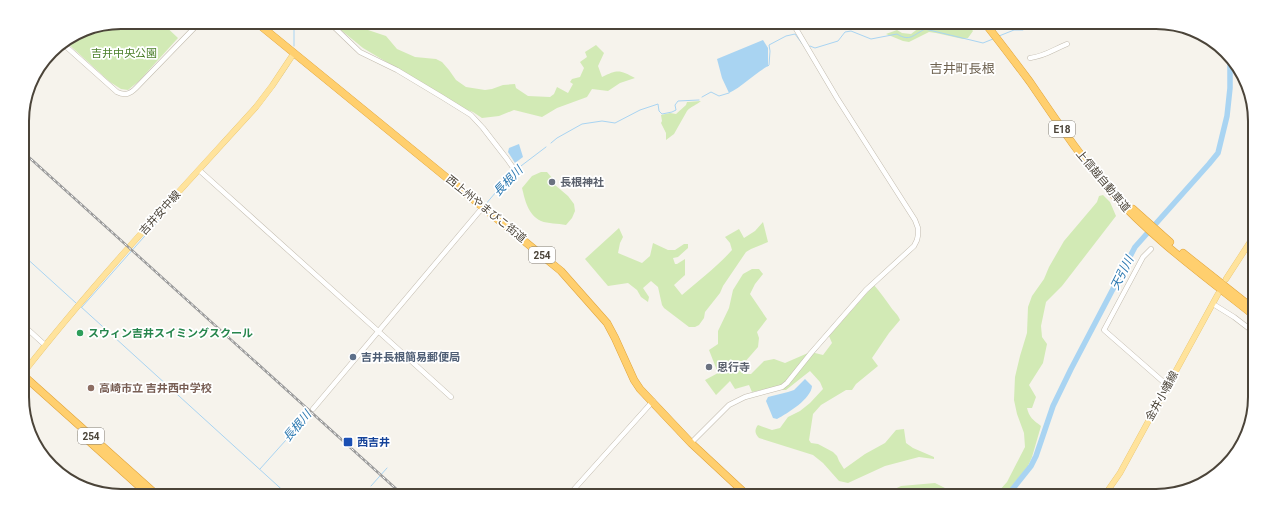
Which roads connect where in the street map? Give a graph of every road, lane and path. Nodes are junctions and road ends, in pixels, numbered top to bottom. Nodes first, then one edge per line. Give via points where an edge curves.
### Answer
1 (193, 29) edge
2 (264, 29) edge
3 (336, 29) edge
4 (796, 29) edge
5 (989, 29) edge
6 (994, 29) edge
7 (1067, 44) dead end
8 (67, 47) edge
9 (294, 54) junction
10 (1030, 58) dead end
11 (514, 169) dead end
12 (198, 170) junction
13 (483, 207) junction
14 (1149, 227) junction
15 (1157, 234) junction
16 (1248, 245) edge
17 (1151, 249) dead end
18 (1226, 279) dead end
19 (1218, 294) dead end
20 (1213, 304) junction
21 (1248, 305) edge
22 (1248, 310) edge
23 (1248, 328) edge
24 (29, 330) edge
25 (378, 331) junction
26 (45, 345) junction
27 (29, 366) edge
28 (29, 380) edge
29 (1168, 386) junction
30 (29, 387) edge
31 (450, 397) dead end
32 (653, 401) junction
33 (313, 409) dead end
34 (691, 443) junction
35 (142, 489) edge
36 (150, 489) edge
37 (574, 489) edge
38 (740, 489) edge
39 (1109, 489) edge

1 - 8 street via 131,93 126,94 117,92
2 - 9 highway, 西上州やまびこ街道 / 254
3 - 11 street via 360,52 397,70 471,115
4 - 34 street via 915,220 918,228 917,240 911,250 866,290 787,383 782,387 729,404
5 - 14 highway, 上信越自動車道 / E18 via 1091,169 1120,202
6 - 14 highway, 上信越自動車道 / E18 via 1094,165
7 - 10 street via 1046,55
9 - 12 main road, 吉井安中線 via 256,107
9 - 13 highway, 西上州やまびこ街道 / 254
12 - 25 street
12 - 26 main road, 吉井安中線
13 - 25 street
13 - 32 highway, 西上州やまびこ街道 / 254 via 561,271 588,301 616,338 634,380
14 - 15 highway, 上信越自動車道 / E18
15 - 21 highway, 上信越自動車道 / E18
15 - 22 highway, 上信越自動車道 / E18
16 - 18 main road
17 - 29 street via 1143,257 1104,330
19 - 20 main road, 金井小幡線
20 - 23 street
20 - 29 main road, 金井小幡線
24 - 26 street
25 - 31 street
25 - 33 street
26 - 27 main road, 吉井安中線
28 - 36 highway, 254
29 - 39 main road, 金井小幡線
30 - 35 highway, 254
32 - 34 highway, 西上州やまびこ街道 / 254
32 - 37 street
34 - 38 highway, 西上州やまびこ街道 / 254

